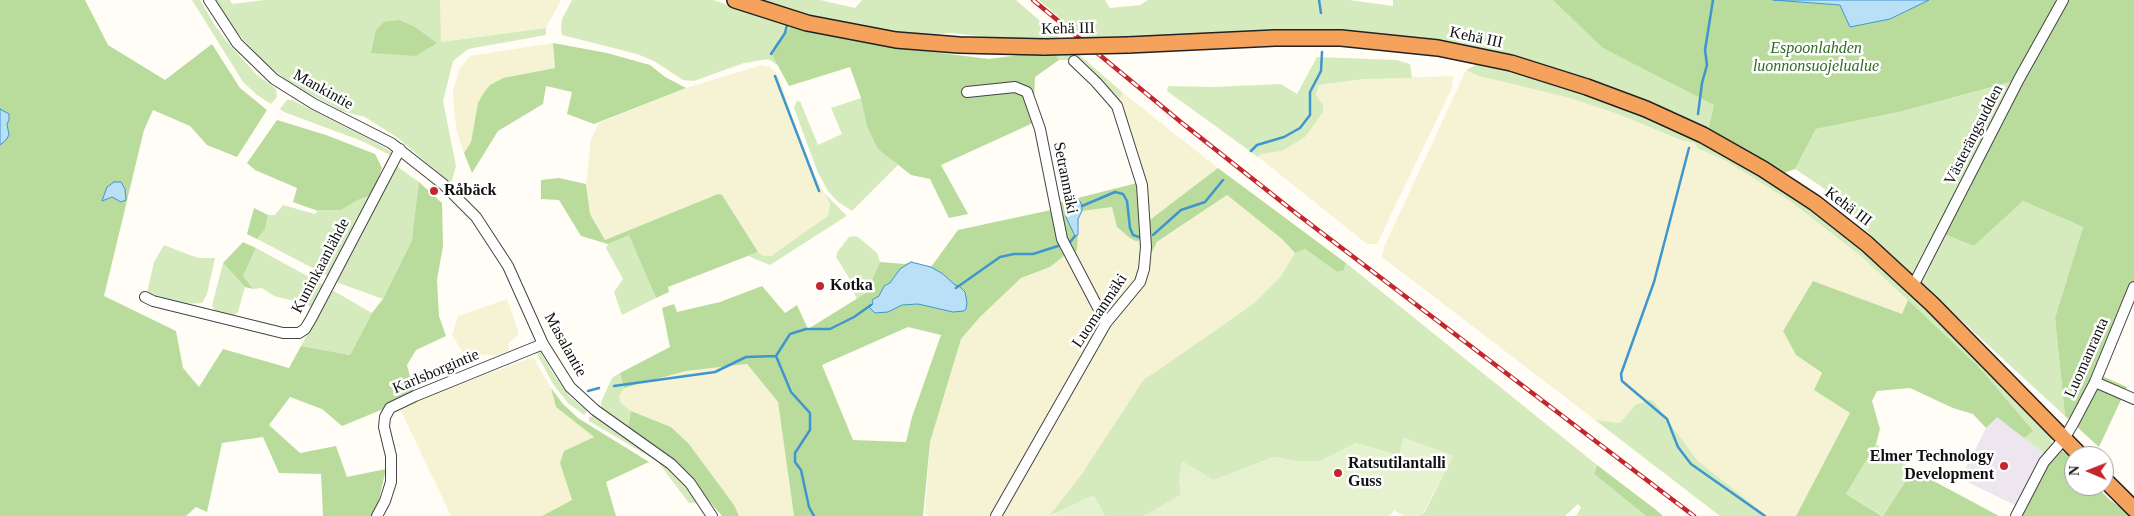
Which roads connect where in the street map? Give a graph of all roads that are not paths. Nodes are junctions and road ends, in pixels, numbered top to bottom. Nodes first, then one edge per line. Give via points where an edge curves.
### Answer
1 (209, 0) edge
2 (735, 0) edge
3 (2063, 0) edge
4 (1074, 61) dead end
5 (967, 92) dead end
6 (400, 150) junction
7 (443, 184) joint
8 (1914, 286) junction
9 (2134, 287) edge
10 (145, 297) dead end
11 (1106, 323) junction
12 (543, 344) junction
13 (2094, 382) junction
14 (2134, 399) edge
15 (2064, 439) junction
16 (2071, 446) edge
17 (2114, 489) edge
18 (2134, 509) edge
19 (377, 516) edge
20 (712, 516) edge
21 (996, 516) edge
22 (2016, 516) edge

1 - 6 street, Mankintie via 237,43 274,79
2 - 8 highway, Kehä III, bridge via 807,22 896,40 959,45 1045,48 1275,38 1381,41 1469,54 1588,87 1646,109 1734,152 1815,203
3 - 8 street, Västerängsudden via 2019,79
4 - 11 street, Luomanmäki via 1117,106 1142,185 1146,247 1144,269 1140,282
5 - 11 street, Setranmäki via 1015,87 1027,92 1040,129 1062,239
6 - 7 street, Mankintie
6 - 10 street, Kuninkaanlähde via 311,319 299,333 283,333
7 - 12 street, Masalantie via 490,236 508,266
8 - 15 highway, Kehä III
9 - 13 street, Luomanranta
11 - 21 street, Luomanmäki
12 - 19 street, Karlsborgintie via 390,408 384,427 391,456 391,482
12 - 20 street, Masalantie via 570,388 670,464 690,483
13 - 14 street
13 - 15 street, Luomanranta
15 - 16 highway, Kehä III
15 - 22 street, Luomanranta via 2044,462
17 - 18 highway

